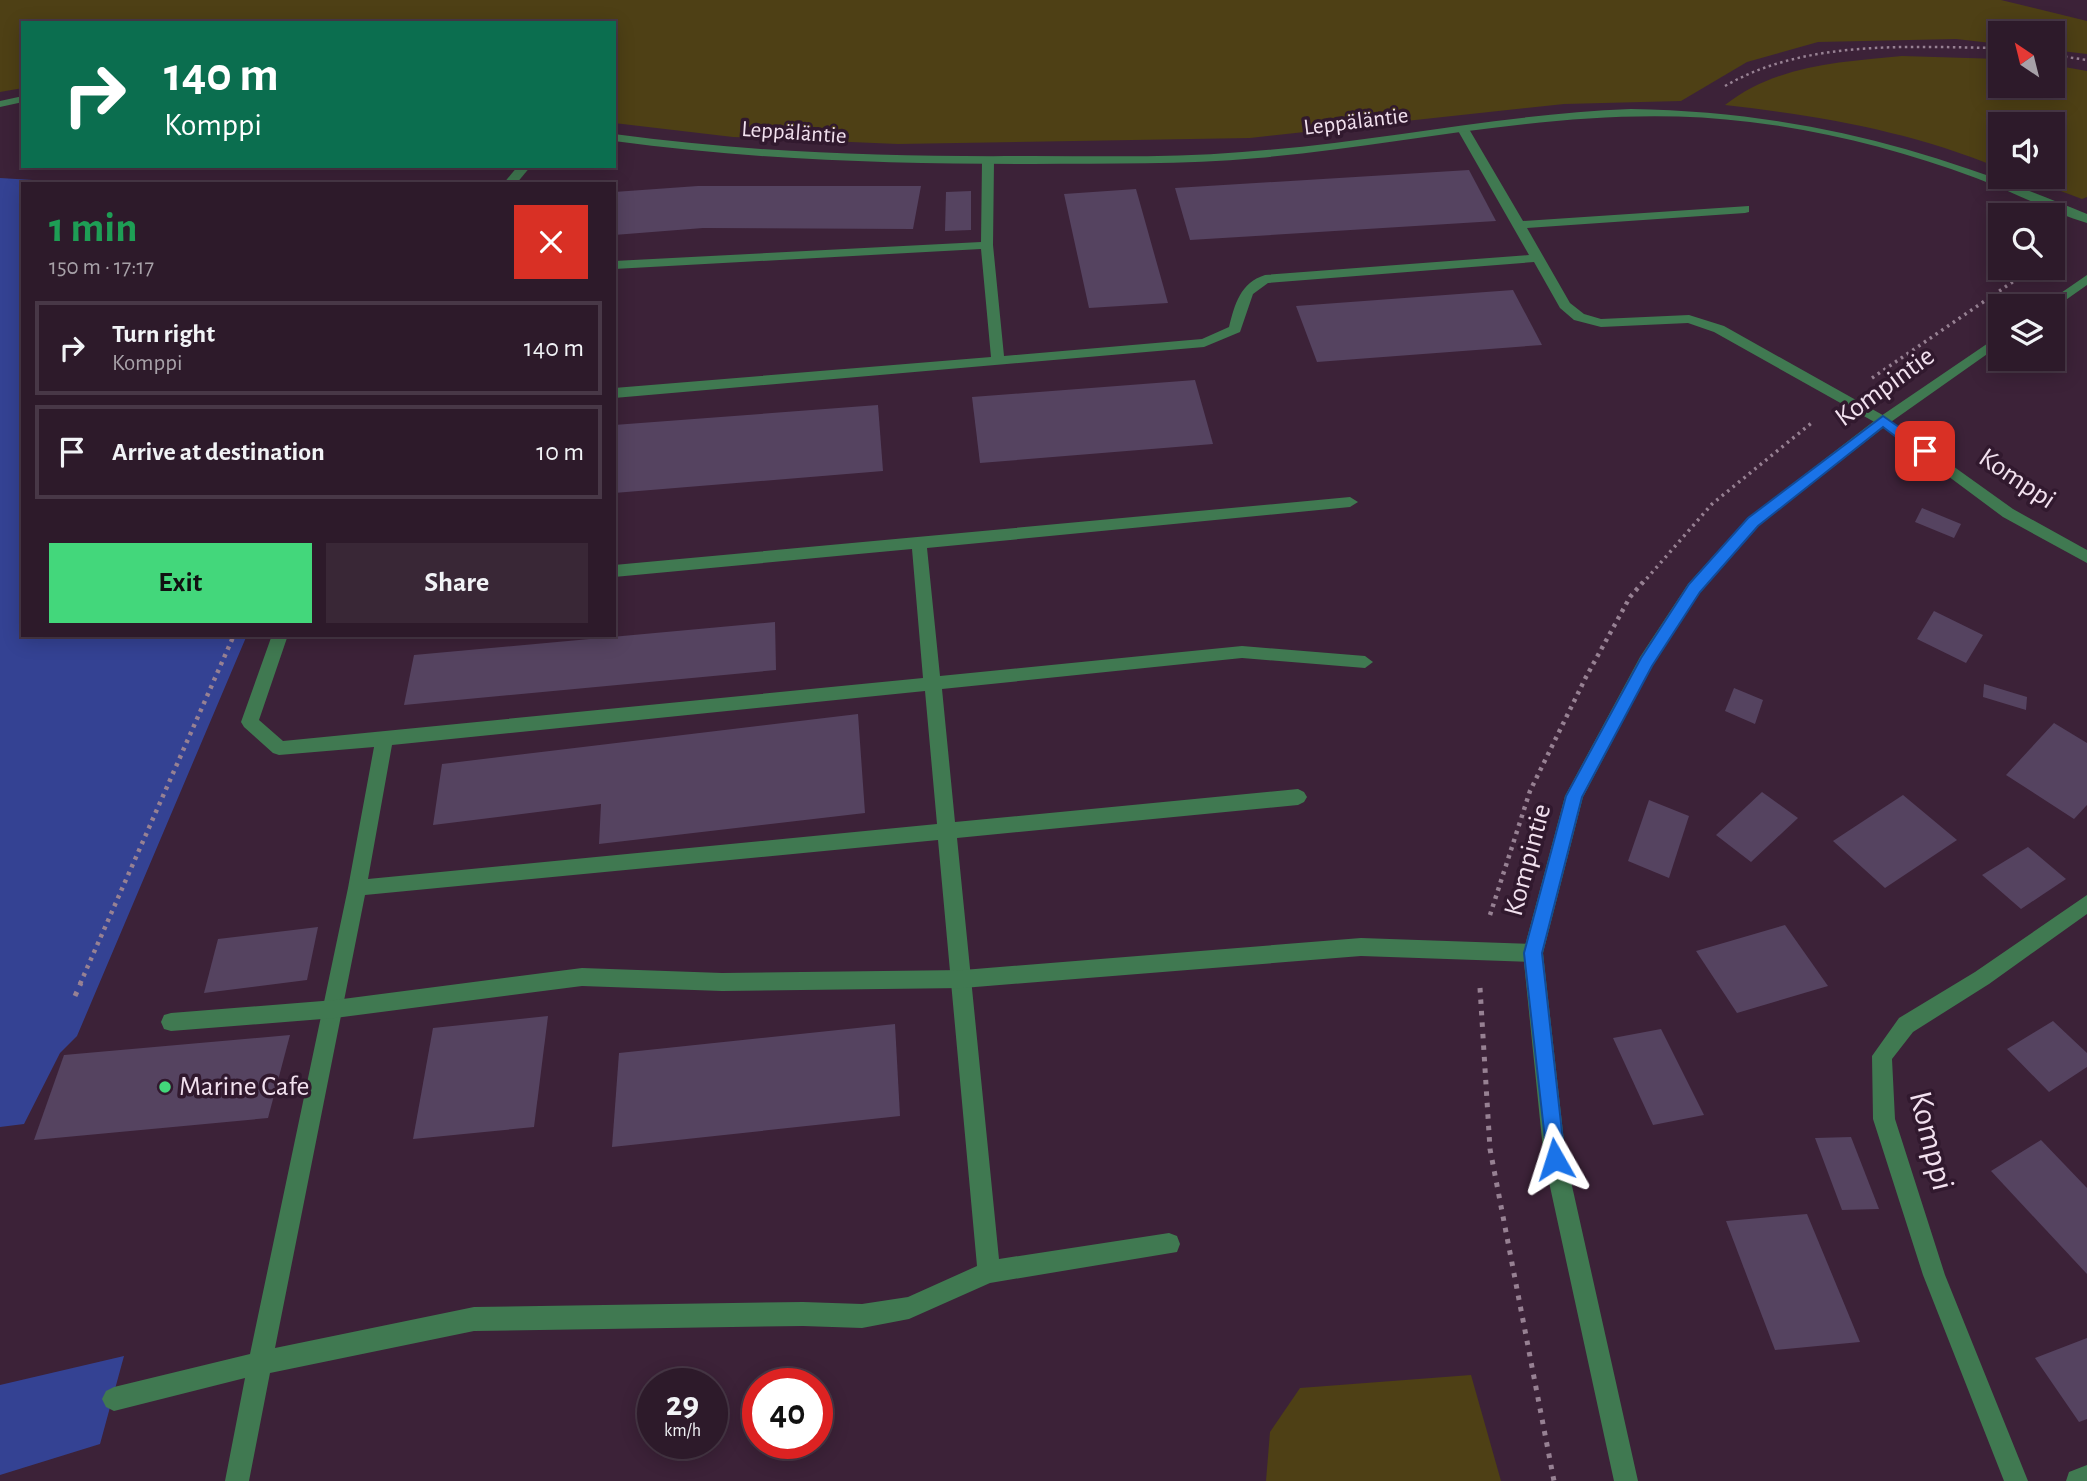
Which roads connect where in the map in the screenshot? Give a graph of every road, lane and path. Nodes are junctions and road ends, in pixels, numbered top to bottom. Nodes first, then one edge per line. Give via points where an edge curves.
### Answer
1 (1988, 48) edge
2 (2065, 57) edge
3 (2087, 60) edge
4 (21, 99) edge
5 (0, 104) edge
6 (1691, 113) junction
7 (1463, 129) junction
8 (616, 137) edge
9 (988, 161) junction
10 (523, 168) edge
11 (511, 182) edge
12 (1745, 209) dead end
13 (2087, 219) edge
14 (1519, 225) junction
15 (987, 245) junction
16 (1537, 258) junction
17 (616, 265) edge
18 (2087, 279) edge
19 (2015, 280) edge
20 (2065, 294) edge
21 (1988, 347) edge
22 (998, 361) junction
23 (616, 393) edge
24 (1845, 397) junction
25 (1883, 421) junction
26 (1350, 502) dead end
27 (919, 543) junction
28 (2087, 557) edge
29 (616, 572) edge
30 (233, 637) edge
31 (279, 637) edge
32 (1365, 662) dead end
33 (934, 681) junction
34 (384, 739) junction
35 (1298, 797) dead end
36 (948, 831) junction
37 (357, 888) junction
38 (2087, 903) edge
39 (1478, 953) junction
40 (1533, 953) junction
41 (963, 979) junction
42 (75, 996) dead end
43 (335, 1009) junction
44 (171, 1022) dead end
45 (1170, 1244) dead end
46 (989, 1272) junction
47 (260, 1363) junction
48 (114, 1399) dead end
49 (2087, 1477) edge
50 (237, 1481) edge
51 (1554, 1481) edge
52 (1626, 1481) edge
53 (2016, 1481) edge
54 (2078, 1481) edge

1 - 6 path via 1830,52 1740,73
2 - 3 path
4 - 5 street
6 - 7 street, Leppäläntie via 1567,116
6 - 13 street, Leppäläntie via 1776,121 1906,149
7 - 9 street, Leppäläntie via 1239,156
7 - 14 street, Komppi
8 - 9 street, Leppäläntie via 782,155
9 - 15 street
10 - 11 street
12 - 14 street
14 - 16 street, Komppi
15 - 17 street
15 - 22 street
16 - 22 street via 1265,279 1245,293 1235,329 1204,343
16 - 24 street, Komppi via 1565,305 1579,317 1601,323 1689,319 1720,329
18 - 20 street
19 - 24 path
21 - 25 street, Kompintie
22 - 23 street
24 - 25 street, Komppi
24 - 39 path via 1712,504 1630,597 1530,791
25 - 28 street, Komppi via 2008,513
25 - 40 street, Kompintie via 1753,522 1694,588 1646,662 1574,796
26 - 27 street
27 - 29 street
27 - 33 street
30 - 42 path
31 - 34 street via 250,722 263,736 279,748
32 - 33 street via 1242,652
33 - 34 street
33 - 36 street
34 - 37 street
35 - 36 street
36 - 37 street
36 - 41 street
37 - 43 street
38 - 53 street, Komppi via 1982,978 1906,1025 1882,1056 1884,1119 1934,1275
39 - 40 street
39 - 41 street via 1362,947
39 - 51 path via 1490,1149
40 - 52 street, Kompintie via 1555,1159
41 - 43 street via 722,982 582,977
41 - 46 street
43 - 44 street
43 - 47 street
45 - 46 street
46 - 47 street via 909,1308 862,1316 474,1319
47 - 48 street
47 - 50 street
49 - 54 street

